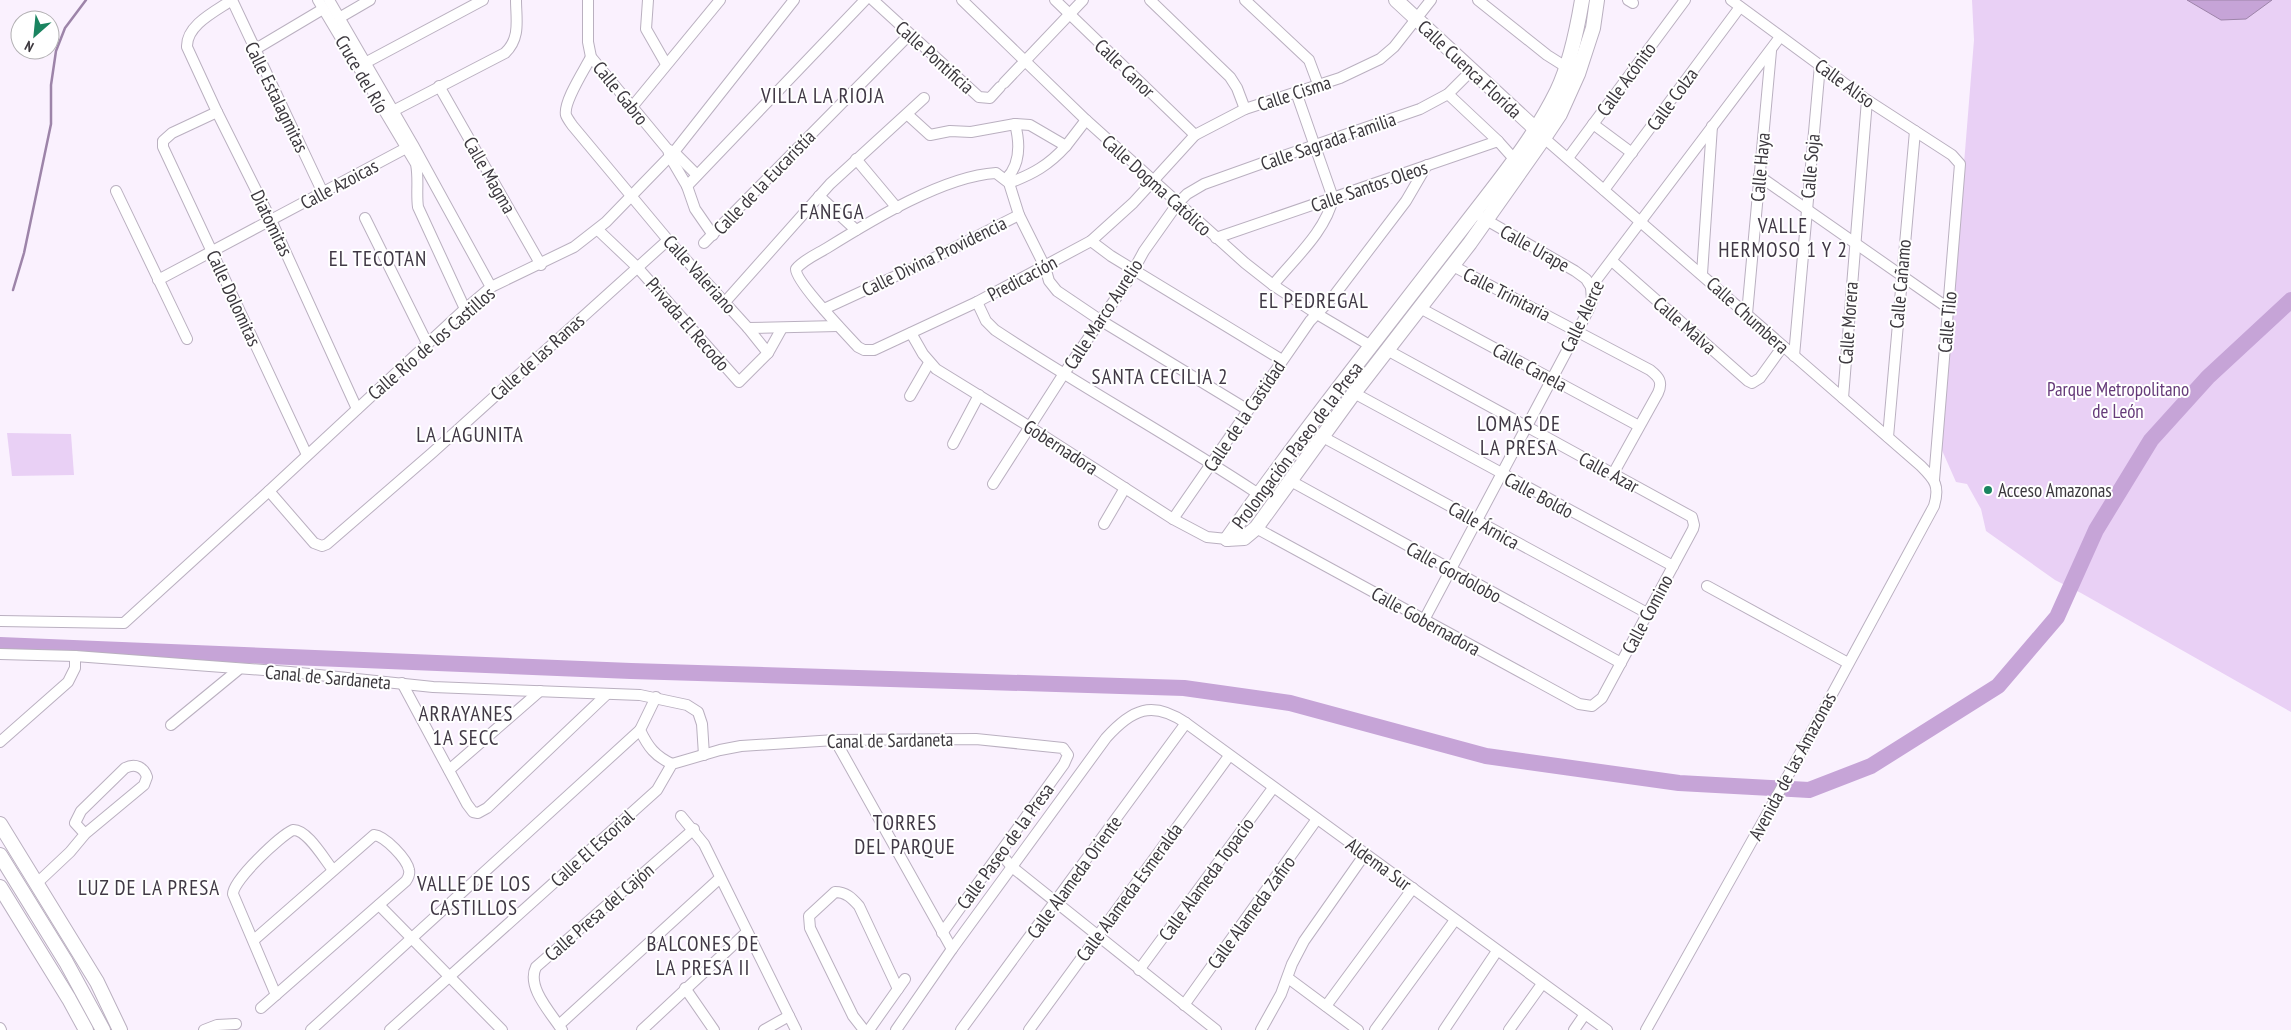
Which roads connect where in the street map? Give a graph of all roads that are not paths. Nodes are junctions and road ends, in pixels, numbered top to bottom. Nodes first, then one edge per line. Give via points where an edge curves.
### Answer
1 (232, 0) edge
2 (329, 0) edge
3 (370, 0) edge
4 (483, 0) edge
5 (516, 0) edge
6 (588, 0) edge
7 (648, 0) edge
8 (720, 0) edge
9 (794, 0) edge
10 (865, 0) edge
11 (873, 0) edge
12 (962, 0) edge
13 (1055, 0) edge
14 (1083, 0) edge
15 (1150, 0) edge
16 (1245, 0) edge
17 (1396, 0) edge
18 (1431, 0) edge
19 (1478, 0) edge
20 (1597, 0) edge
21 (1685, 0) edge
22 (1580, 1) edge
23 (1736, 3) edge
24 (321, 5) edge
25 (1070, 14) junction
26 (339, 18) junction
27 (1417, 18) junction
28 (909, 35) junction
29 (1780, 37) junction
30 (254, 50) junction
31 (1771, 50) junction
32 (591, 57) junction
33 (1024, 61) junction
34 (365, 62) junction
35 (666, 64) junction
36 (1820, 65) junction
37 (1566, 67) junction
38 (1472, 70) junction
39 (1318, 84) junction
40 (439, 86) junction
41 (1296, 92) junction
42 (1448, 94) junction
43 (924, 98) dead end
44 (1867, 100) junction
45 (632, 107) junction
46 (1244, 109) junction
47 (393, 111) junction
48 (217, 112) junction
49 (908, 115) junction
50 (1086, 120) junction
51 (1015, 124) junction
52 (1593, 124) junction
53 (1712, 126) junction
54 (1915, 131) junction
55 (1540, 134) junction
56 (1195, 135) junction
57 (1498, 141) junction
58 (1316, 145) junction
59 (1066, 146) junction
60 (409, 147) junction
61 (671, 153) junction
62 (1632, 153) junction
63 (1568, 158) junction
64 (856, 159) junction
65 (1515, 160) junction
66 (1960, 164) joint
67 (1427, 166) junction
68 (697, 175) junction
69 (1759, 176) junction
70 (1008, 181) junction
71 (1153, 181) junction
72 (687, 186) junction
73 (1604, 190) junction
74 (116, 191) dead end
75 (323, 192) junction
76 (632, 196) junction
77 (819, 196) junction
78 (1333, 198) junction
79 (1178, 202) junction
80 (897, 208) junction
81 (1806, 208) junction
82 (1474, 213) junction
83 (1019, 215) junction
84 (366, 218) dead end
85 (271, 220) junction
86 (1486, 221) junction
87 (1641, 222) junction
88 (598, 230) junction
89 (856, 230) junction
90 (713, 235) junction
91 (1216, 238) junction
92 (668, 240) junction
93 (1091, 241) junction
94 (1854, 242) junction
95 (704, 243) dead end
96 (212, 251) junction
97 (1612, 260) junction
98 (541, 264) junction
99 (1453, 266) junction
100 (637, 267) junction
101 (1045, 267) junction
102 (1134, 269) junction
103 (1702, 274) junction
104 (1900, 274) junction
105 (158, 280) junction
106 (1273, 285) junction
107 (491, 287) junction
108 (1591, 287) junction
109 (724, 302) junction
110 (977, 302) junction
111 (1420, 308) junction
112 (1948, 308) junction
113 (465, 309) junction
114 (824, 309) junction
115 (1317, 314) junction
116 (1747, 314) junction
117 (1100, 320) junction
118 (838, 326) junction
119 (748, 328) junction
120 (782, 328) junction
121 (1577, 330) junction
122 (911, 333) junction
123 (187, 339) dead end
124 (426, 343) junction
125 (1371, 346) junction
126 (1783, 346) junction
127 (1387, 350) junction
128 (768, 353) junction
129 (1794, 356) junction
130 (1282, 360) junction
131 (929, 363) junction
132 (1063, 375) junction
133 (1552, 378) junction
134 (1354, 393) junction
135 (979, 395) junction
136 (910, 396) dead end
137 (1842, 398) junction
138 (357, 409) junction
139 (1248, 410) junction
140 (1639, 426) junction
141 (1030, 427) junction
142 (1526, 427) junction
143 (1321, 436) junction
144 (1888, 437) junction
145 (953, 444) dead end
146 (307, 455) junction
147 (1212, 464) junction
148 (1500, 474) junction
149 (1613, 474) junction
150 (1289, 480) junction
151 (1934, 480) junction
152 (993, 484) dead end
153 (1125, 488) junction
154 (269, 491) junction
155 (1257, 493) junction
156 (1173, 519) junction
157 (1476, 520) junction
158 (1104, 524) dead end
159 (1694, 525) joint
160 (1256, 528) junction
161 (1227, 539) junction
162 (1673, 566) junction
163 (1451, 570) junction
164 (1707, 586) dead end
165 (1647, 613) junction
166 (1424, 620) junction
167 (0, 621) edge
168 (0, 654) edge
169 (74, 656) junction
170 (1620, 663) junction
171 (1848, 663) junction
172 (238, 670) junction
173 (402, 683) junction
174 (540, 691) junction
175 (607, 694) junction
176 (656, 697) junction
177 (1598, 703) joint
178 (1186, 723) junction
179 (171, 725) dead end
180 (640, 730) junction
181 (835, 740) junction
182 (0, 742) edge
183 (704, 756) junction
184 (1229, 756) junction
185 (1067, 759) joint
186 (672, 764) junction
187 (449, 770) junction
188 (1273, 788) junction
189 (681, 816) dead end
190 (1317, 819) junction
191 (0, 824) edge
192 (694, 829) junction
193 (85, 834) junction
194 (1001, 854) junction
195 (1365, 854) junction
196 (0, 855) edge
197 (1012, 867) junction
198 (332, 870) junction
199 (720, 878) junction
200 (36, 884) junction
201 (0, 887) edge
202 (1413, 888) junction
203 (1056, 901) junction
204 (380, 905) junction
205 (1455, 920) junction
206 (748, 932) junction
207 (942, 933) junction
208 (1097, 935) junction
209 (412, 938) junction
210 (254, 940) junction
211 (952, 949) junction
212 (1497, 951) junction
213 (1139, 970) junction
214 (449, 975) junction
215 (1288, 978) junction
216 (905, 979) dead end
217 (1542, 984) junction
218 (685, 988) junction
219 (898, 989) junction
220 (276, 995) junction
221 (1184, 1005) junction
222 (1326, 1006) junction
223 (261, 1008) dead end
224 (1585, 1014) junction
225 (788, 1016) junction
226 (236, 1024) dead end
227 (86, 1028) edge
228 (561, 1028) edge
229 (103, 1030) edge
230 (120, 1030) edge
231 (204, 1030) edge
232 (311, 1030) edge
233 (390, 1030) edge
234 (502, 1030) edge
235 (642, 1030) edge
236 (714, 1030) edge
237 (764, 1030) edge
238 (796, 1030) edge
239 (864, 1030) edge
240 (869, 1030) edge
241 (896, 1030) edge
242 (961, 1030) edge
243 (1028, 1030) edge
244 (1216, 1030) edge
245 (1261, 1030) edge
246 (1358, 1030) edge
247 (1375, 1030) edge
248 (1444, 1030) edge
249 (1509, 1030) edge
250 (1574, 1030) edge
251 (1607, 1030) edge
252 (1646, 1030) edge

1 - 30 street, Calle Estalagmitas
1 - 48 street, Diatomitas via 195,26 186,38 190,57
2 - 26 street, Cruce del Río
3 - 26 street
4 - 34 street
5 - 40 street via 517,32 511,47
6 - 32 street, Calle Gabro
7 - 35 street via 646,30
8 - 35 street
9 - 61 street, Calle Río de los Castillos
10 - 68 street
11 - 28 street, Calle Pontificia
12 - 33 street, Calle Dogma Católico
13 - 25 street, Calle Canor
14 - 25 street, Calle Pontificia
15 - 46 street via 1230,77
16 - 39 street via 1309,60
17 - 27 street, Calle Cuenca Florida
18 - 27 street, Calle Cisma
19 - 37 street via 1547,56
20 - 55 street via 1593,28 1578,74 1560,114
21 - 52 street, Calle Acónito
22 - 37 street
23 - 29 street, Calle Aliso
23 - 62 street, Calle Colza
24 - 30 street
24 - 60 street, Cruce del Río
25 - 33 street, Calle Pontificia
25 - 56 street, Calle Canor
26 - 34 street, Cruce del Río
27 - 38 street, Calle Cuenca Florida
27 - 39 street, Calle Cisma via 1380,59 1360,70
28 - 33 street, Calle Pontificia via 979,97 990,98
28 - 90 street, Calle de la Eucaristía
29 - 31 street, Calle Alerce
29 - 36 street, Calle Aliso
30 - 75 street, Calle Estalagmitas
31 - 53 street, Calle Alerce
31 - 69 street, Calle Haya
32 - 45 street, Calle Gabro
32 - 76 street, Calle Valeriano via 569,100 566,116
33 - 50 street, Calle Dogma Católico
34 - 47 street, Cruce del Río
35 - 45 street
36 - 44 street, Calle Aliso
36 - 81 street, Calle Soja
37 - 55 street
38 - 42 street, Calle Sagrada Familia
38 - 55 street, Calle Cuenca Florida
39 - 41 street, Calle Cisma
40 - 47 street
40 - 98 street, Calle Magma
41 - 46 street, Calle Cisma
41 - 58 street
42 - 57 street
42 - 58 street, Calle Sagrada Familia via 1420,109
43 - 49 street
44 - 54 street, Calle Aliso
44 - 94 street, Calle Morera
45 - 61 street, Calle Gabro
46 - 56 street, Calle Cisma
47 - 60 street, Cruce del Río
48 - 85 street, Diatomitas
48 - 96 street, Calle Dolomitas via 172,133 163,141 166,154
49 - 51 street via 930,136
49 - 64 street
50 - 59 street
50 - 71 street, Calle Dogma Católico
51 - 59 street via 1030,125
51 - 70 street via 1019,143 1016,164
52 - 62 street
52 - 63 street, Calle Acónito
53 - 87 street, Calle Alerce
53 - 103 street
54 - 66 street, Calle Aliso via 1952,155
54 - 104 street, Calle Cañamo
55 - 63 street, Calle Chumbera
55 - 65 street, Prolongación Paseo de la Presa
55 - 86 street, Prolongación Paseo de la Presa
56 - 71 street, Calle Cisma
57 - 65 street
57 - 67 street, Calle Santos Oleos
58 - 78 street
58 - 79 street, Calle Sagrada Familia via 1204,184
59 - 70 street via 1044,167 1027,177
60 - 75 street, Calle Azoicas
60 - 107 street
60 - 113 street via 416,164 418,207
61 - 68 street
61 - 72 street
61 - 76 street, Calle Río de los Castillos
62 - 73 street, Calle Colza
63 - 73 street, Calle Chumbera
64 - 77 street
64 - 80 street
65 - 82 street, Prolongación Paseo de la Presa
66 - 112 street, Calle Tilo
67 - 78 street, Calle Santos Oleos
67 - 115 street, Calle de la Castidad via 1406,202
68 - 72 street
69 - 81 street
69 - 116 street, Calle Haya
70 - 80 street via 996,172 963,178
70 - 83 street
71 - 79 street, Calle Dogma Católico
71 - 93 street, Predicación
72 - 90 street via 695,209
73 - 87 street, Calle Chumbera
74 - 105 street
75 - 85 street, Calle Azoicas
76 - 88 street, Calle Río de los Castillos
76 - 92 street, Calle Valeriano
77 - 89 street
77 - 109 street
78 - 91 street, Calle Santos Oleos
78 - 106 street via 1330,213 1322,225
79 - 91 street, Calle Dogma Católico
79 - 102 street, Calle Marco Aurelio
80 - 89 street
81 - 94 street
81 - 129 street, Calle Soja
82 - 86 street, Calle Urape
82 - 125 street, Prolongación Paseo de la Presa
83 - 101 street, Calle Divina Providencia
83 - 114 street, Calle Divina Providencia
84 - 124 street
85 - 96 street, Calle Azoicas
85 - 138 street, Diatomitas
86 - 99 street, Prolongación Paseo de la Presa
86 - 108 street, Calle Urape via 1576,271
87 - 97 street, Calle Alerce
87 - 103 street, Calle Chumbera
88 - 98 street, Calle Río de los Castillos
88 - 100 street, Privada El Recodo
89 - 114 street via 797,267 796,274
90 - 95 street, Calle de la Eucaristía
91 - 106 street, Calle Dogma Católico
92 - 100 street, Calle de las Ranas
92 - 109 street, Calle Valeriano
93 - 101 street, Predicación
93 - 102 street
94 - 104 street
94 - 137 street, Calle Morera
96 - 105 street, Calle Azoicas
96 - 146 street, Calle Dolomitas
97 - 108 street, Calle Alerce
97 - 126 street, Calle Malva via 1748,381 1752,383 1760,378
98 - 107 street, Calle Río de los Castillos
99 - 111 street, Prolongación Paseo de la Presa
99 - 121 street, Calle Trinitaria
100 - 128 street, Privada El Recodo via 738,382
100 - 154 street, Calle de las Ranas via 432,453 322,546 314,542
101 - 110 street, Predicación
101 - 117 street, Calle Divina Providencia via 1057,291
102 - 117 street, Calle Marco Aurelio
102 - 130 street
103 - 116 street, Calle Chumbera
104 - 112 street
104 - 144 street, Calle Cañamo
105 - 123 street
106 - 115 street, Calle Dogma Católico
107 - 113 street, Calle Río de los Castillos
108 - 121 street, Calle Alerce via 1592,301
109 - 119 street, Calle Valeriano
110 - 122 street, Predicación
110 - 132 street via 986,321 995,330
111 - 127 street, Prolongación Paseo de la Presa
111 - 133 street, Calle Canela
112 - 151 street, Calle Tilo
113 - 124 street, Calle Río de los Castillos
114 - 118 street
115 - 125 street, Calle Dogma Católico
115 - 130 street, Calle de la Castidad
116 - 126 street, Calle Chumbera
117 - 132 street, Calle Marco Aurelio
117 - 139 street, Calle Divina Providencia
118 - 120 street
118 - 122 street, Predicación via 864,350 874,350
119 - 120 street
119 - 128 street, Calle Valeriano
120 - 128 street
121 - 133 street, Calle Alerce
121 - 140 street, Calle Trinitaria via 1650,370 1660,380 1661,385
122 - 131 street, Gobernadora
124 - 138 street, Calle Río de los Castillos
125 - 155 street, Prolongación Paseo de la Presa
126 - 129 street, Calle Chumbera
127 - 134 street, Prolongación Paseo de la Presa
127 - 142 street, Calle Azar
129 - 137 street, Calle Chumbera
130 - 139 street, Calle de la Castidad
131 - 135 street, Gobernadora
131 - 136 street
132 - 141 street, Calle Marco Aurelio
132 - 147 street
133 - 140 street, Calle Canela
133 - 142 street, Calle Alerce
134 - 143 street, Prolongación Paseo de la Presa
134 - 148 street, Calle Boldo
135 - 141 street, Gobernadora
135 - 145 street
137 - 144 street, Calle Chumbera
138 - 146 street, Calle Río de los Castillos
139 - 147 street, Calle de la Castidad
140 - 149 street
141 - 152 street, Calle Marco Aurelio
141 - 153 street, Gobernadora
142 - 148 street, Calle Alerce
142 - 149 street, Calle Azar
143 - 150 street, Prolongación Paseo de la Presa
143 - 157 street, Calle Árnica
144 - 151 street, Calle Chumbera
146 - 154 street, Calle Río de los Castillos
147 - 155 street
147 - 156 street, Calle de la Castidad
148 - 157 street, Calle Alerce
148 - 162 street, Calle Boldo
149 - 159 street, Calle Azar via 1688,514
150 - 160 street, Prolongación Paseo de la Presa
150 - 163 street, Calle Gordolobo
151 - 171 street, Avenida de las Amazonas via 1936,500
153 - 156 street, Gobernadora
153 - 158 street
154 - 167 street, Calle Río de los Castillos via 124,623
155 - 161 street, Prolongación Paseo de la Presa
156 - 161 street, Gobernadora via 1207,537
157 - 163 street, Calle Alerce
157 - 165 street, Calle Árnica
159 - 162 street, Calle Comino
160 - 161 street, Prolongación Paseo de la Presa via 1244,538
160 - 166 street, Calle Gobernadora
162 - 165 street, Calle Comino
163 - 166 street, Calle Alerce
163 - 170 street, Calle Gordolobo
164 - 171 street
165 - 170 street, Calle Comino
166 - 177 street, Calle Gobernadora via 1579,704 1592,706
168 - 169 street, Canal de Sardaneta
169 - 172 street, Canal de Sardaneta
169 - 182 street via 75,668 68,682
170 - 177 street, Calle Comino
171 - 252 street, Avenida de las Amazonas
172 - 173 street, Canal de Sardaneta
172 - 179 street
173 - 174 street, Canal de Sardaneta
173 - 187 street
174 - 175 street, Canal de Sardaneta
174 - 187 street
175 - 176 street, Canal de Sardaneta
175 - 187 street via 482,812 473,812
176 - 180 street
176 - 183 street, Canal de Sardaneta via 692,707 701,718
178 - 184 street, Aldema Sur
178 - 197 street, Aldema Sur via 1169,712 1147,711 1129,716 1106,738
178 - 203 street, Calle Alameda Oriente
180 - 186 street via 649,748
180 - 209 street
181 - 183 street, Canal de Sardaneta via 740,746
181 - 185 street, Canal de Sardaneta via 930,738 1003,741 1058,746 1066,751
181 - 207 street
183 - 186 street
184 - 188 street, Aldema Sur
184 - 208 street, Calle Alameda Esmeralda
185 - 194 street, Calle Paseo de la Presa
186 - 214 street, Calle El Escorial via 657,790
188 - 190 street, Aldema Sur
188 - 213 street, Calle Alameda Topacio
189 - 192 street
190 - 195 street, Aldema Sur
190 - 221 street, Calle Alameda Zafiro
191 - 200 street
192 - 199 street
192 - 228 street, Calle Presa del Cajón via 536,967 534,985
193 - 193 street via 144,785 148,777 142,768 132,765 125,768 81,811 75,823
193 - 200 street
194 - 197 street
194 - 207 street, Calle Paseo de la Presa
195 - 202 street, Aldema Sur
195 - 215 street via 1304,941
196 - 229 street via 66,962
197 - 203 street
197 - 211 street
198 - 204 street via 371,837 385,839 406,862 409,875 406,882
198 - 210 street
198 - 210 street via 306,834 297,830 289,832 244,873 233,890
199 - 206 street
199 - 228 street
200 - 230 street via 97,982
201 - 227 street
202 - 205 street, Aldema Sur
202 - 222 street
203 - 208 street
203 - 242 street, Calle Alameda Oriente
204 - 209 street
204 - 220 street
205 - 212 street, Aldema Sur
205 - 247 street
206 - 218 street
206 - 225 street
207 - 211 street
208 - 213 street
208 - 243 street, Calle Alameda Esmeralda
209 - 214 street
209 - 232 street
210 - 220 street
211 - 241 street
212 - 217 street, Aldema Sur
212 - 248 street
213 - 221 street
214 - 233 street, Calle El Escorial
214 - 234 street
215 - 222 street
215 - 245 street
216 - 219 street
217 - 224 street, Aldema Sur
217 - 249 street
218 - 235 street
218 - 236 street
219 - 239 street via 854,900 835,892 812,911 808,916 810,928 853,1016
219 - 240 street
220 - 223 street
221 - 244 street
222 - 246 street
224 - 250 street
224 - 251 street, Aldema Sur
225 - 237 street
225 - 238 street
226 - 231 street via 217,1025

